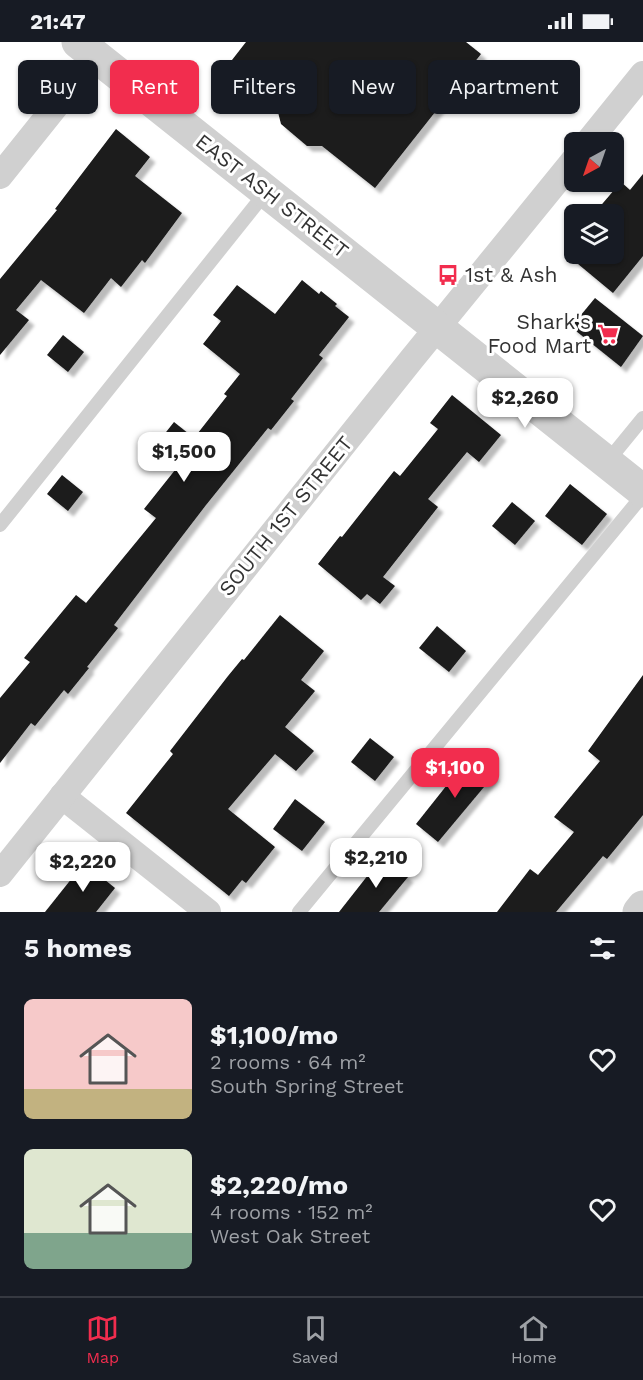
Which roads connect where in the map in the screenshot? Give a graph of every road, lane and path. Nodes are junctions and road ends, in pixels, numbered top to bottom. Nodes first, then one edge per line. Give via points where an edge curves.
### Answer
1 (87, 49) edge
2 (643, 74) edge
3 (596, 132) edge
4 (564, 172) edge
5 (0, 176) edge
6 (267, 192) junction
7 (438, 327) junction
8 (643, 418) edge
9 (607, 462) junction
10 (643, 493) edge
11 (0, 525) edge
12 (62, 796) junction
13 (0, 874) edge
14 (643, 907) edge
15 (208, 912) edge
16 (299, 912) edge
17 (639, 912) edge

1 - 5 street
1 - 6 street, EAST ASH STREET
2 - 3 street
4 - 7 street, SOUTH 1ST STREET
6 - 7 street, EAST ASH STREET
6 - 11 lane
7 - 9 street, EAST ASH STREET
7 - 12 street, SOUTH 1ST STREET
8 - 9 lane
9 - 10 street, EAST ASH STREET
10 - 16 lane
12 - 13 street, SOUTH 1ST STREET
12 - 15 street
14 - 17 street

